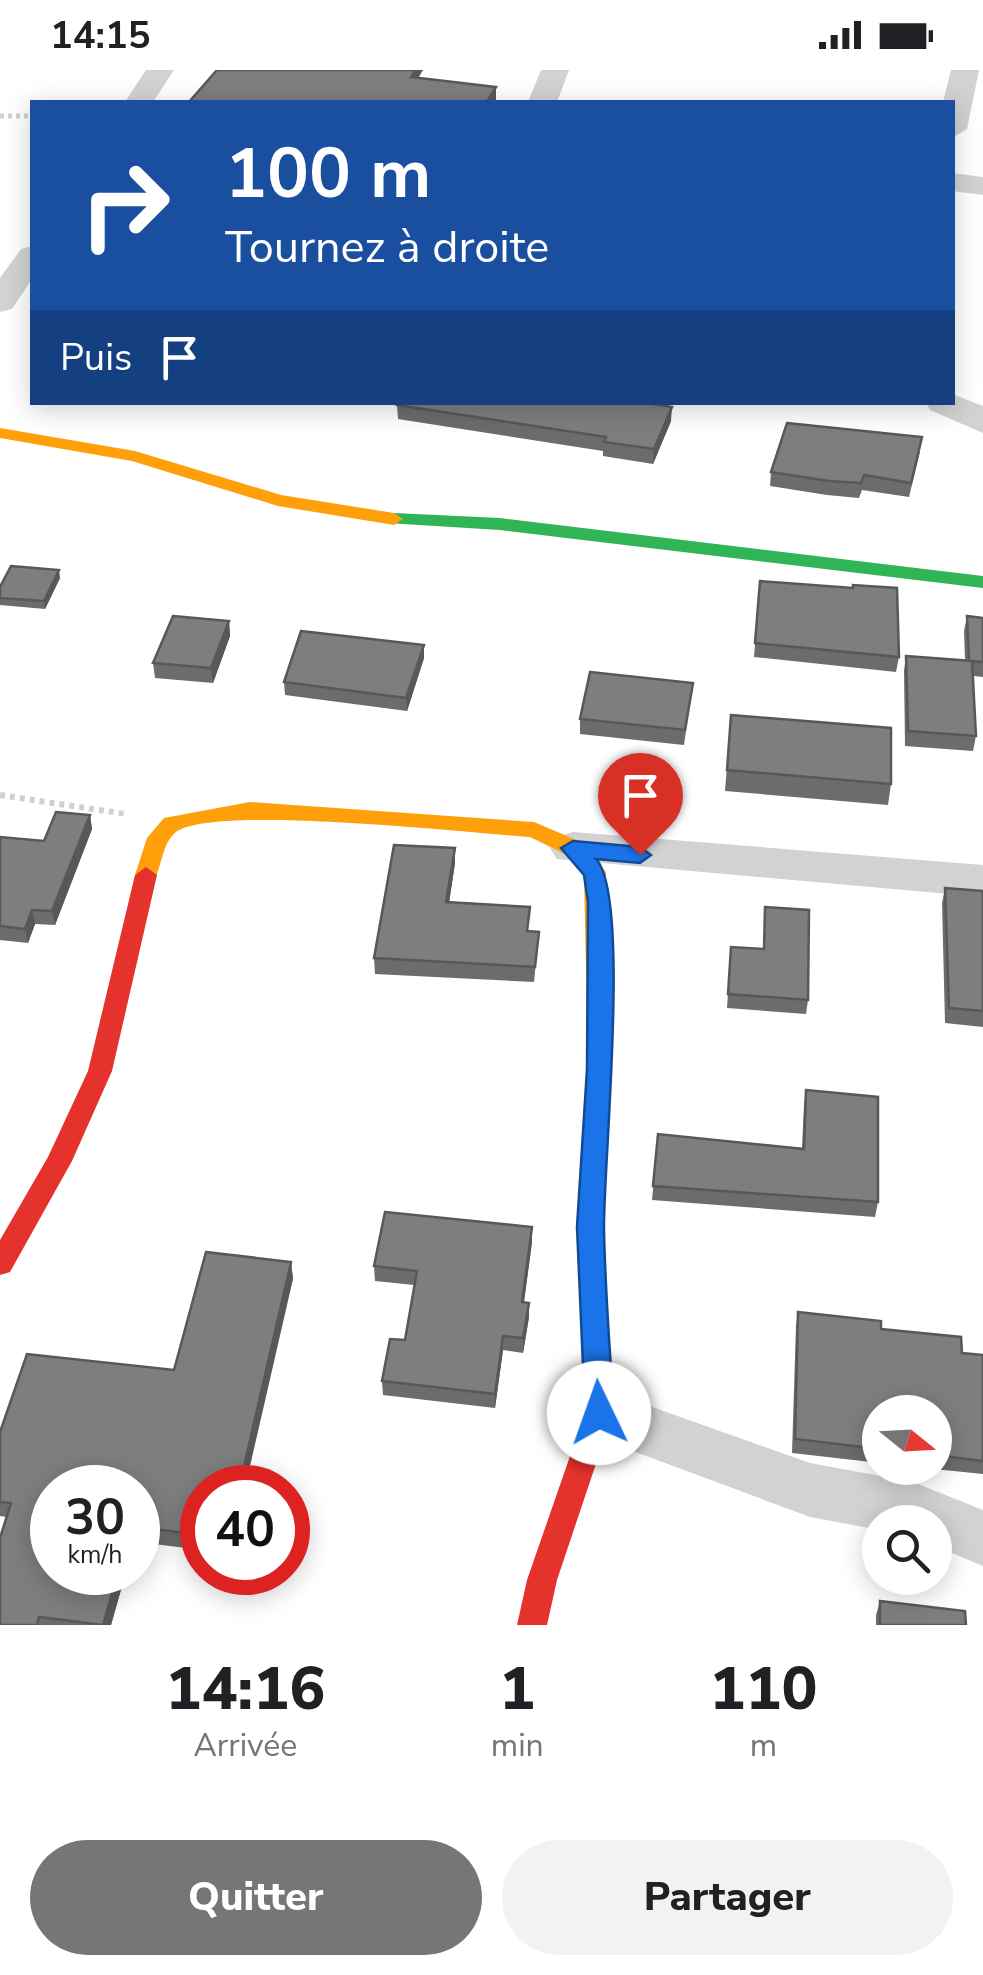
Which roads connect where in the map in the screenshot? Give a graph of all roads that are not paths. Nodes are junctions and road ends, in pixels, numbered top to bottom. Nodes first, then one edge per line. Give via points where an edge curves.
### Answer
1 (160, 70) edge
2 (556, 70) edge
3 (965, 70) edge
4 (139, 100) edge
5 (543, 100) edge
6 (955, 115) edge
7 (955, 182) edge
8 (983, 186) edge
9 (30, 259) edge
10 (0, 302) edge
11 (954, 405) edge
12 (983, 422) edge
13 (0, 433) edge
14 (983, 582) edge
15 (573, 848) junction
16 (983, 881) edge
17 (0, 1264) edge
18 (599, 1413) junction
19 (983, 1538) edge
20 (532, 1625) edge

1 - 4 street
2 - 5 street
3 - 6 street
7 - 8 street
9 - 10 street
11 - 12 street
13 - 14 street via 135,456 278,500 377,518 500,524
15 - 16 street
15 - 17 street via 534,830 296,810 172,823 158,838 146,879 100,1071
15 - 18 street via 595,872 600,902 600,1069 590,1227
18 - 19 street via 810,1490 912,1510
18 - 20 street

